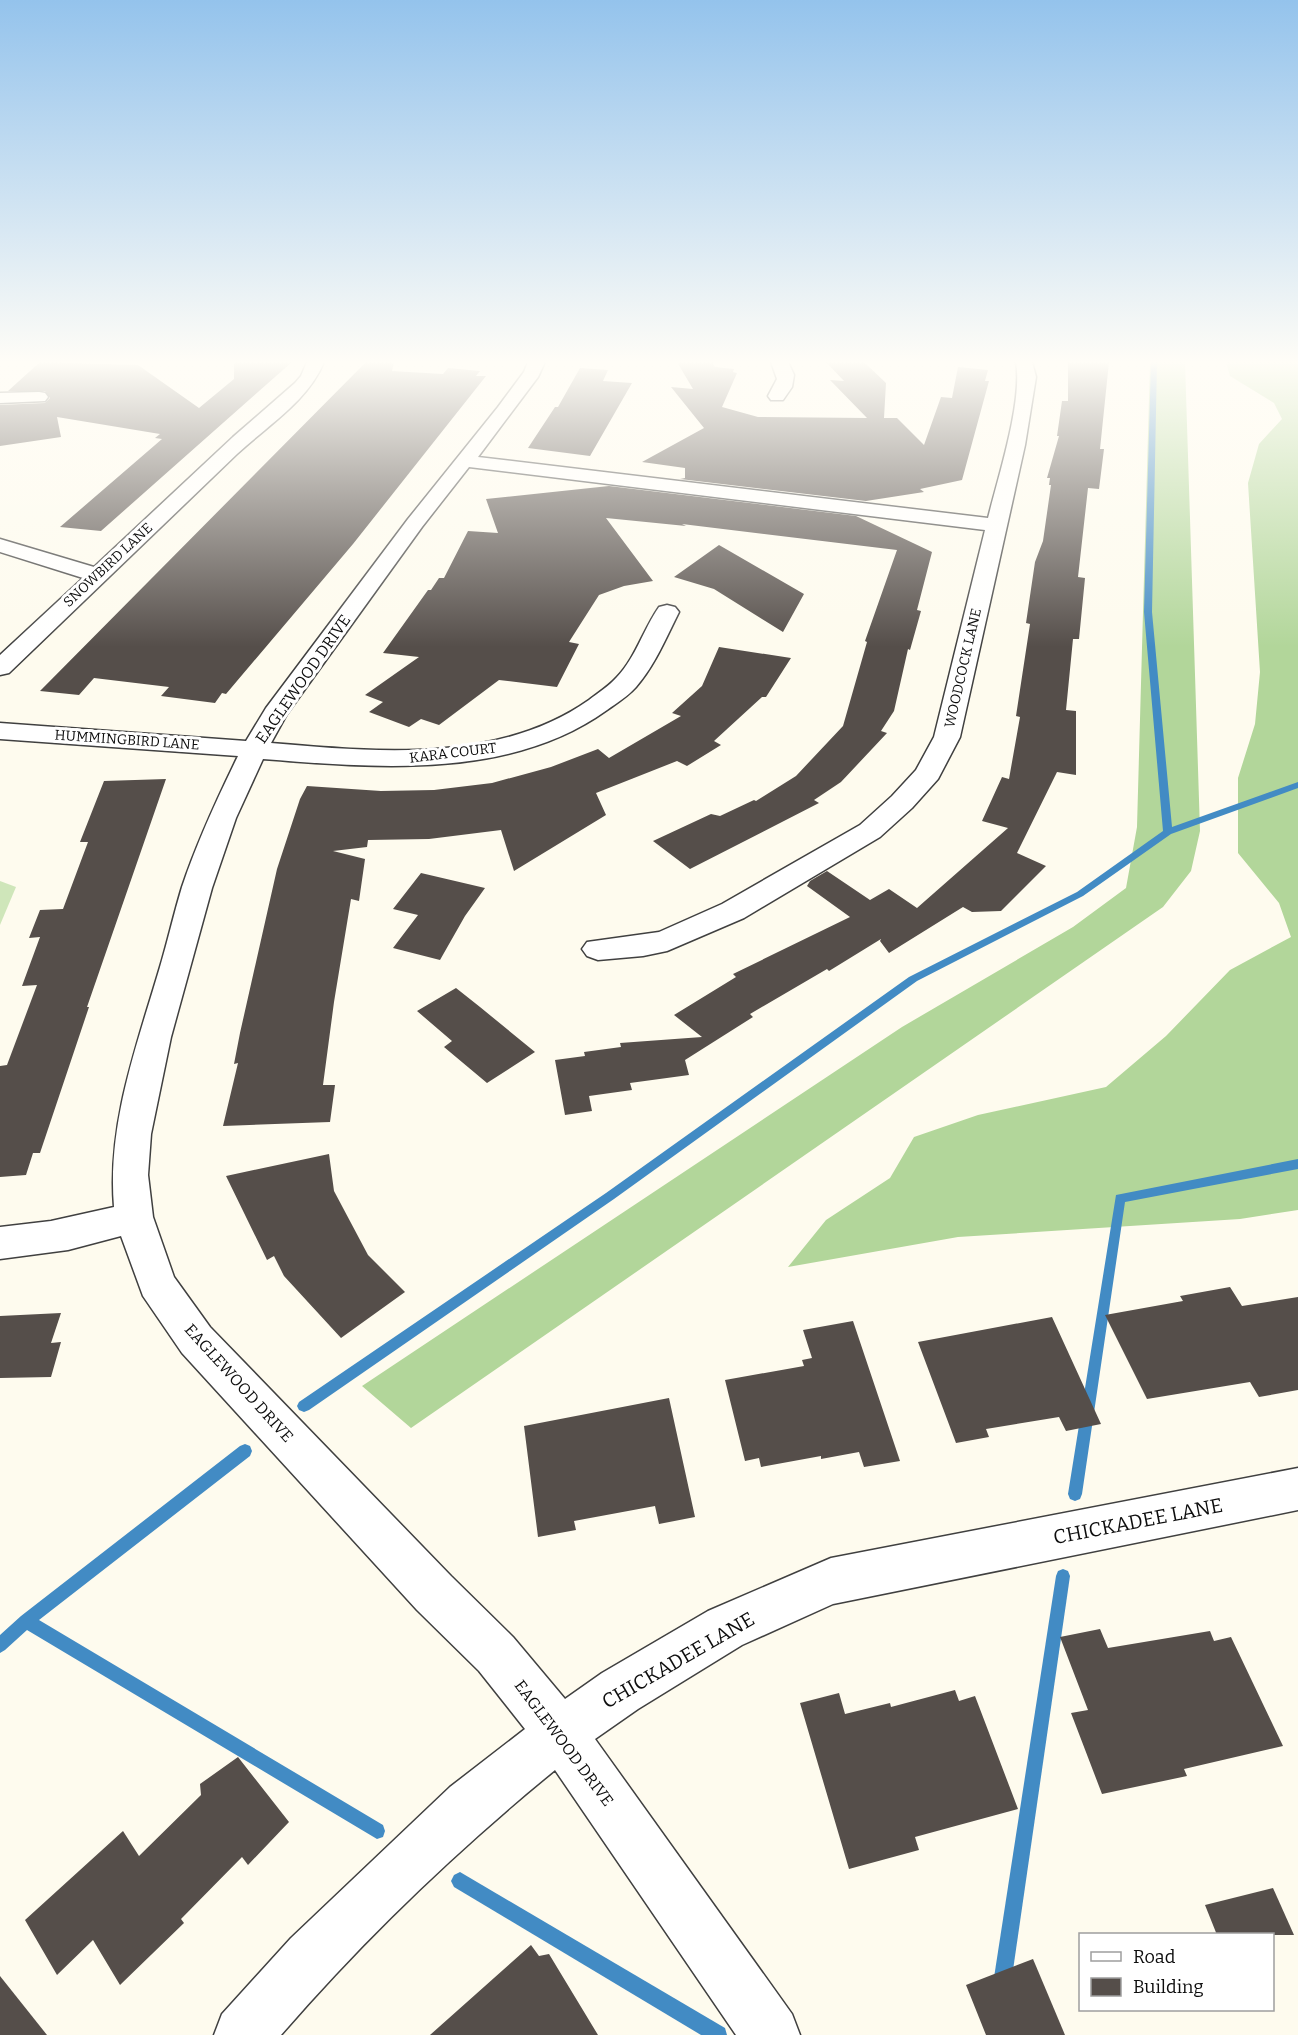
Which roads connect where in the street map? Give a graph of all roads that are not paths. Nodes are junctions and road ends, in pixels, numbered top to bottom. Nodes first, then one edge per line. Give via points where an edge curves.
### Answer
1 (225, 457) edge
2 (468, 457) edge
3 (1013, 457) edge
4 (465, 461) junction
5 (996, 525) junction
6 (0, 546) edge
7 (97, 575) junction
8 (667, 612) dead end
9 (0, 668) edge
10 (0, 731) edge
11 (254, 750) junction
12 (598, 949) dead end
13 (134, 1217) junction
14 (0, 1243) edge
15 (1298, 1489) edge
16 (560, 1733) junction
17 (243, 2035) edge
18 (771, 2035) edge

1 - 7 street, SNOWBIRD LANE
2 - 4 street, EAGLEWOOD DRIVE
3 - 5 street, WOODCOCK LANE
4 - 5 street
4 - 11 street, EAGLEWOOD DRIVE via 275,713
5 - 12 street, WOODCOCK LANE via 947,736 928,772 902,802 870,831 733,911 667,940
6 - 7 street
7 - 9 street, SNOWBIRD LANE
8 - 11 street, KARA COURT via 640,666 621,688 589,711 538,736 459,755 416,759
10 - 11 street, HUMMINGBIRD LANE
11 - 13 street, EAGLEWOOD DRIVE via 222,818 196,888 154,1037 133,1134 130,1174
13 - 14 street via 83,1233
13 - 16 street, EAGLEWOOD DRIVE via 157,1284 195,1340 496,1654
15 - 16 street, CHICKADEE LANE via 831,1581 725,1628 620,1690
16 - 17 street, CHICKADEE LANE via 469,1806 311,1958
16 - 18 street, EAGLEWOOD DRIVE

